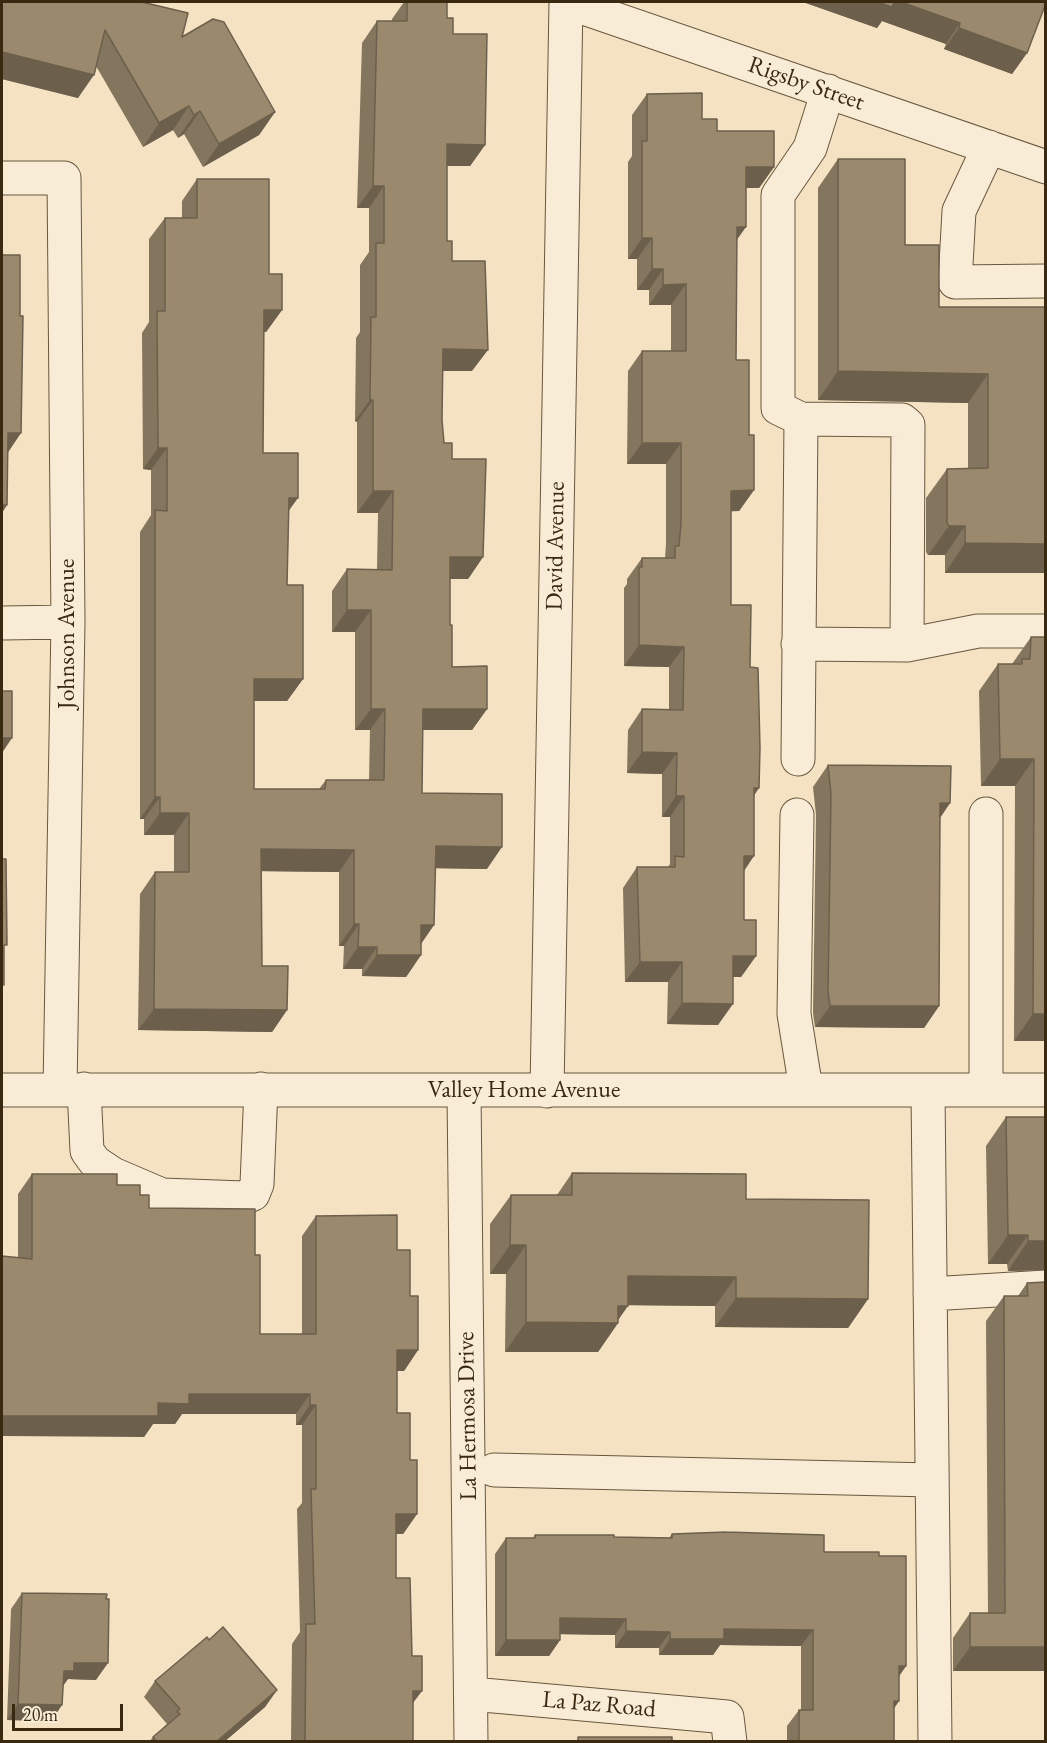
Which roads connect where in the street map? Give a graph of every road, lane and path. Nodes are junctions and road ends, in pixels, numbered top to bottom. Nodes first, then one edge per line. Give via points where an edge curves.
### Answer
1 (566, 2) edge
2 (828, 92) junction
3 (990, 147) junction
4 (1046, 167) edge
5 (2, 178) edge
6 (1046, 281) edge
7 (801, 419) junction
8 (68, 622) junction
9 (2, 623) edge
10 (1046, 631) edge
11 (798, 644) junction
12 (907, 645) junction
13 (798, 759) dead end
14 (986, 814) dead end
15 (797, 815) dead end
16 (72, 1089) junction
17 (261, 1089) junction
18 (806, 1089) junction
19 (2, 1090) edge
20 (986, 1090) junction
21 (1046, 1090) edge
22 (464, 1091) junction
23 (547, 1091) junction
24 (928, 1091) junction
25 (1046, 1287) edge
26 (930, 1294) junction
27 (494, 1470) dead end
28 (932, 1480) junction
29 (472, 1694) junction
30 (728, 1729) edge
31 (471, 1742) edge
32 (935, 1742) edge

1 - 2 street, Rigsby Street
1 - 23 street, David Avenue
2 - 3 street, Rigsby Street
2 - 7 street via 810,148 778,195 778,408
3 - 4 street, Rigsby Street
3 - 6 street via 958,211 956,282
5 - 8 street, Johnson Avenue via 64,178
7 - 11 street
7 - 12 street via 902,420 908,425
8 - 9 street
8 - 16 street, Johnson Avenue
10 - 12 street via 978,631
11 - 12 street
11 - 13 street
14 - 20 street
15 - 18 street via 794,1014
16 - 17 street, Valley Home Avenue
16 - 17 street, Johnson Avenue via 87,1151 113,1174 162,1196 244,1198 253,1194 257,1184
16 - 19 street, Valley Home Avenue
17 - 22 street, Valley Home Avenue
18 - 23 street, Valley Home Avenue
18 - 24 street, Valley Home Avenue
20 - 21 street, Valley Home Avenue
20 - 24 street, Valley Home Avenue
22 - 23 street, Valley Home Avenue
22 - 29 street, La Hermosa Drive
24 - 26 street
25 - 26 street
26 - 28 street
27 - 28 street
28 - 32 street
29 - 30 street, La Paz Road
29 - 31 street, La Hermosa Drive

